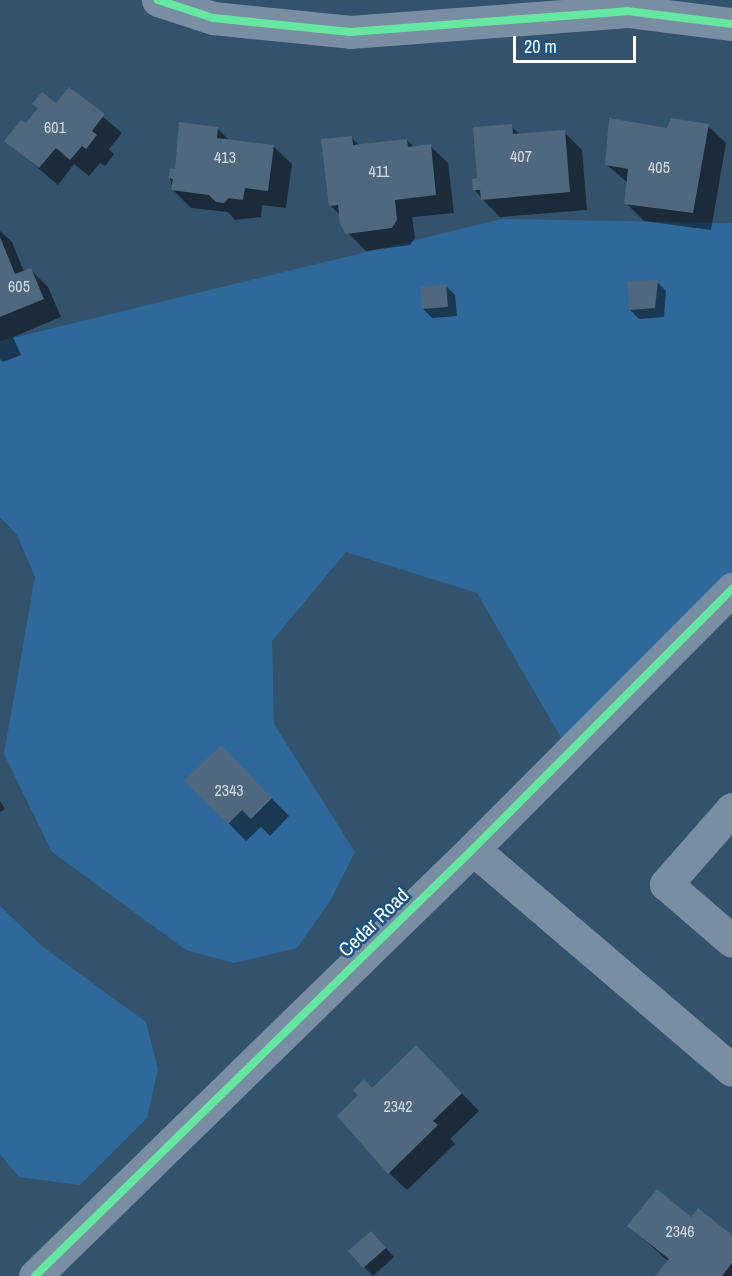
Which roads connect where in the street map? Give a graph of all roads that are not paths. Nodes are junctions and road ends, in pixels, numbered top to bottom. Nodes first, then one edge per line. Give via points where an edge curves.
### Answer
1 (158, 0) edge
2 (503, 10) edge
3 (732, 24) edge
4 (732, 589) edge
5 (732, 809) edge
6 (473, 849) junction
7 (732, 940) edge
8 (732, 1070) edge
9 (35, 1276) edge

1 - 2 street via 213,18 350,32
2 - 3 street via 627,11
4 - 6 street, Cedar Road
5 - 7 street via 666,884
6 - 8 street
6 - 9 street, Cedar Road

